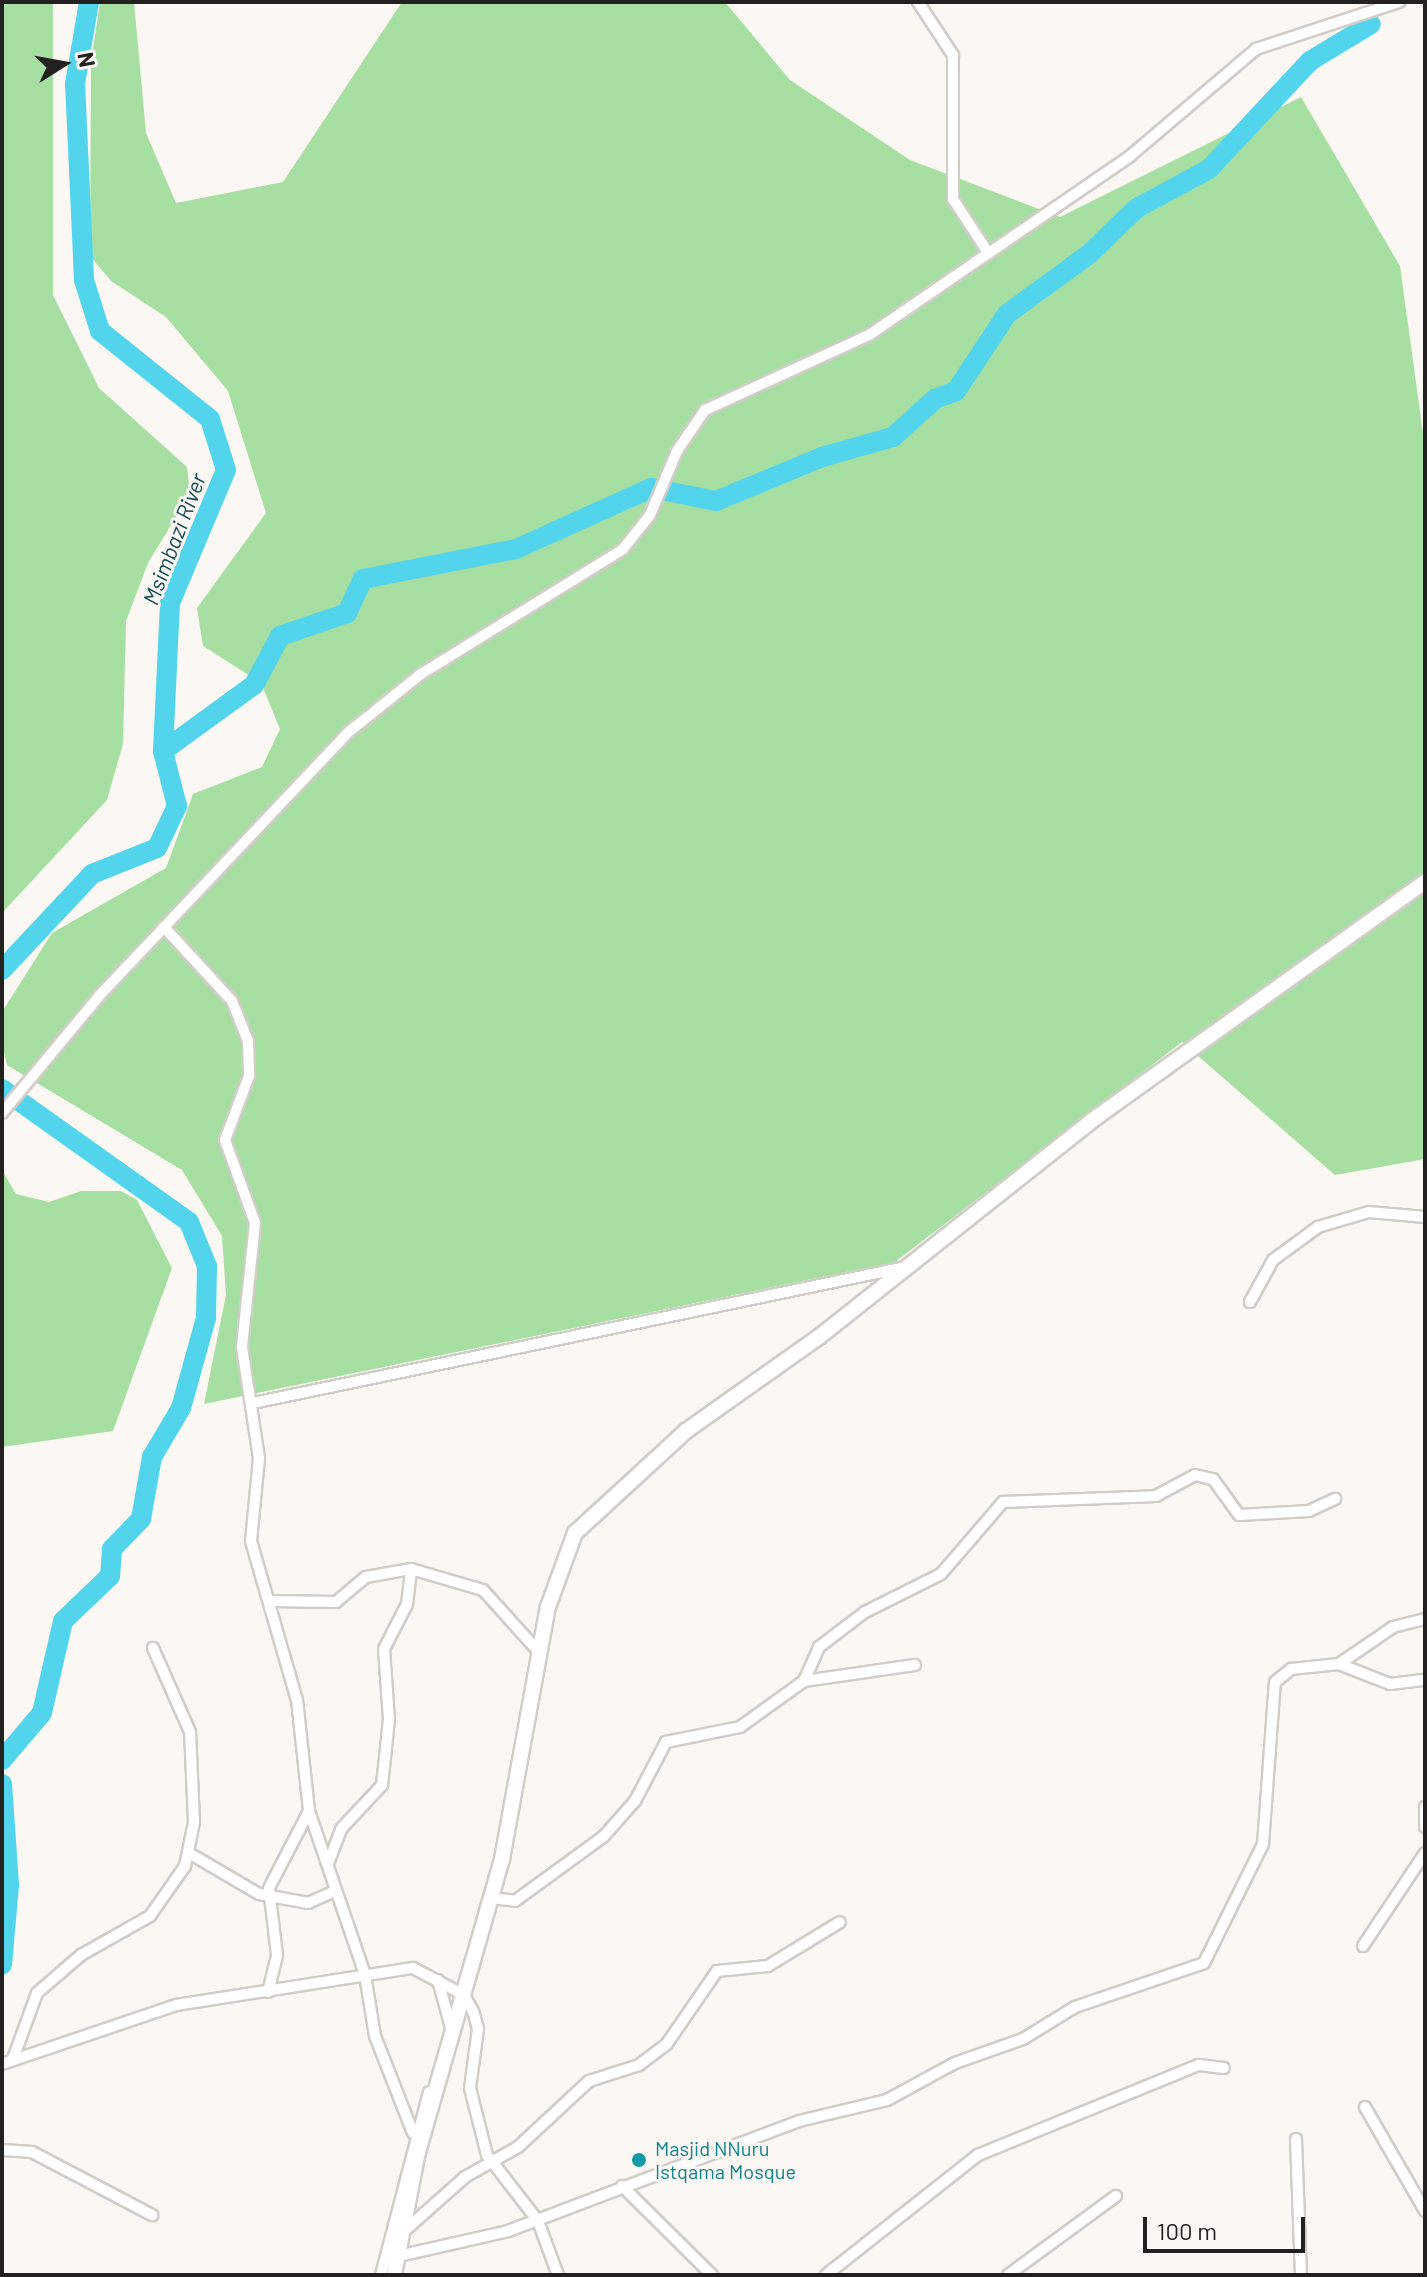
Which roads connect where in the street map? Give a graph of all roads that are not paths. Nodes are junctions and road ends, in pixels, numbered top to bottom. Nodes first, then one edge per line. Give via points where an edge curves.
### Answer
1 (918, 2) edge
2 (1399, 2) edge
3 (1378, 5) edge
4 (987, 251) junction
5 (1425, 882) edge
6 (164, 927) junction
7 (2, 1113) edge
8 (1425, 1217) edge
9 (908, 1265) junction
10 (1250, 1302) dead end
11 (253, 1403) junction
12 (1335, 1499) dead end
13 (411, 1569) junction
14 (270, 1601) junction
15 (1425, 1619) edge
16 (153, 1648) dead end
17 (538, 1651) junction
18 (1339, 1664) junction
19 (915, 1665) dead end
20 (1425, 1680) edge
21 (804, 1681) junction
22 (1425, 1807) edge
23 (309, 1811) junction
24 (1425, 1827) edge
25 (189, 1853) junction
26 (1425, 1853) edge
27 (329, 1861) junction
28 (335, 1891) junction
29 (269, 1896) junction
30 (492, 1898) junction
31 (840, 1922) dead end
32 (1363, 1946) dead end
33 (365, 1975) junction
34 (438, 1980) junction
35 (268, 1992) junction
36 (464, 1995) junction
37 (13, 2059) junction
38 (2, 2064) edge
39 (1224, 2068) dead end
40 (1365, 2107) dead end
41 (413, 2133) junction
42 (1296, 2139) dead end
43 (2, 2150) edge
44 (490, 2163) junction
45 (622, 2186) junction
46 (1116, 2196) dead end
47 (1425, 2211) edge
48 (152, 2215) dead end
49 (538, 2221) junction
50 (400, 2234) junction
51 (394, 2257) junction
52 (383, 2274) edge
53 (558, 2275) edge
54 (712, 2275) edge
55 (826, 2275) edge
56 (1008, 2275) edge
57 (1301, 2275) edge

1 - 4 street via 953,55 953,199
2 - 3 street
3 - 4 street via 1256,49 1130,156
4 - 6 street via 850,348 714,404 697,418 638,532 598,568 421,674 350,731
5 - 9 street via 1109,1109
6 - 7 street
6 - 11 street via 232,1001 248,1041 249,1076 225,1140 255,1223 242,1347
8 - 10 street via 1369,1212 1318,1227 1281,1251
9 - 11 street
9 - 17 street via 686,1431 591,1512 556,1575
11 - 14 street via 259,1458 251,1541
12 - 21 street via 1309,1511 1239,1515 1213,1479 1195,1475 1156,1496 1003,1502 941,1574 865,1612 819,1647
13 - 14 street via 366,1577 336,1602
13 - 17 street via 483,1590
13 - 27 street via 407,1604 384,1649 389,1719 382,1785 341,1829
14 - 23 street via 297,1700
15 - 18 street via 1393,1627
16 - 25 street via 190,1732
17 - 30 street
18 - 20 street via 1390,1684
18 - 45 street via 1291,1669 1275,1682 1263,1844 1204,1963 1075,2007 1023,2039 955,2063 887,2100 799,2121
19 - 21 street
21 - 30 street via 740,1727 666,1742 635,1801 604,1836 515,1901
22 - 24 street
23 - 27 street
23 - 29 street
25 - 29 street
25 - 37 street via 169,1898 150,1916 81,1955 37,1993
26 - 32 street
27 - 28 street
28 - 29 street via 319,1902
28 - 33 street
29 - 35 street via 277,1955
30 - 36 street
31 - 44 street via 768,1966 717,1971 666,2045 631,2069 589,2081
33 - 34 street via 404,1967
33 - 35 street
33 - 41 street via 375,2036
34 - 36 street
34 - 41 street via 451,2031
35 - 37 street via 176,2005
36 - 44 street via 477,2019 470,2088
36 - 50 street
37 - 38 street
39 - 55 street via 1199,2065 978,2155
40 - 47 street
41 - 52 street
42 - 57 street
43 - 48 street via 32,2152
44 - 49 street
44 - 50 street
45 - 49 street
45 - 54 street
46 - 56 street
49 - 51 street
49 - 53 street
50 - 51 street
51 - 52 street

